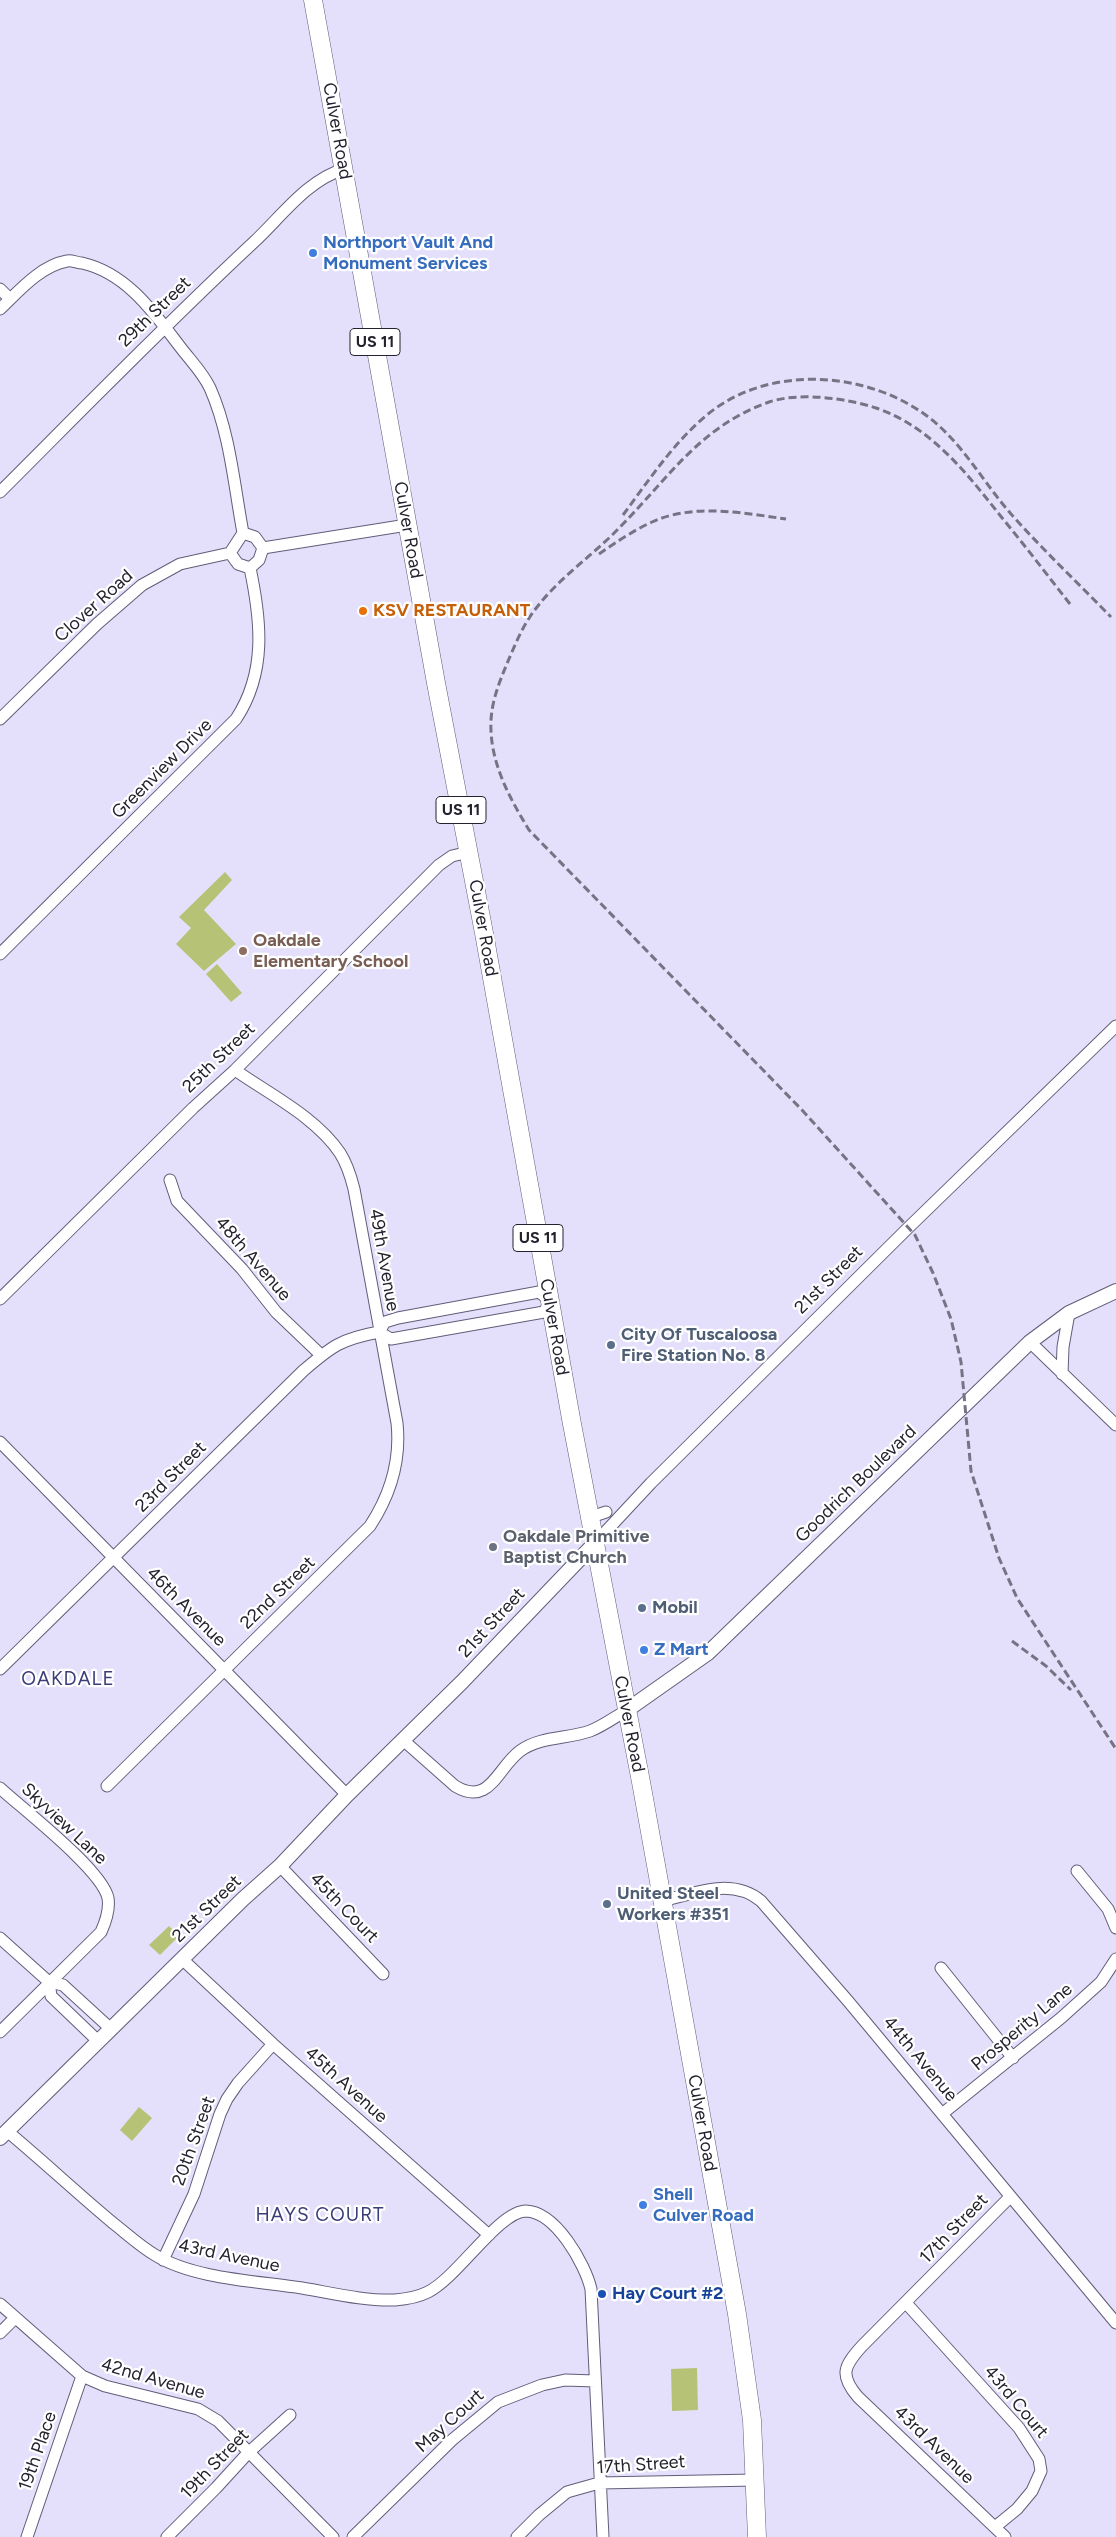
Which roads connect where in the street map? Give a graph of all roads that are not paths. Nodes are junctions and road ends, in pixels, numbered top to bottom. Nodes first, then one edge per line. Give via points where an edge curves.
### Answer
1 (313, 0) edge
2 (344, 169) junction
3 (0, 289) edge
4 (10, 299) junction
5 (0, 309) edge
6 (165, 326) junction
7 (0, 492) edge
8 (407, 525) junction
9 (243, 533) junction
10 (263, 548) junction
11 (230, 553) junction
12 (250, 568) junction
13 (0, 719) edge
14 (469, 852) junction
15 (0, 954) edge
16 (1116, 1026) edge
17 (235, 1070) junction
18 (170, 1180) dead end
19 (1116, 1291) edge
20 (0, 1299) edge
21 (551, 1301) junction
22 (1069, 1313) junction
23 (379, 1332) junction
24 (1030, 1342) junction
25 (321, 1355) junction
26 (1062, 1374) junction
27 (1116, 1425) edge
28 (0, 1442) edge
29 (382, 1505) joint
30 (596, 1542) junction
31 (113, 1559) junction
32 (0, 1669) edge
33 (224, 1669) junction
34 (627, 1710) junction
35 (403, 1740) junction
36 (107, 1786) dead end
37 (0, 1788) edge
38 (348, 1795) junction
39 (280, 1866) junction
40 (1077, 1871) dead end
41 (662, 1901) junction
42 (1116, 1928) edge
43 (0, 1938) edge
44 (182, 1959) junction
45 (1116, 1959) edge
46 (941, 1968) dead end
47 (383, 1974) dead end
48 (49, 1982) junction
49 (111, 2029) junction
50 (0, 2032) edge
51 (98, 2041) junction
52 (273, 2044) junction
53 (1013, 2058) junction
54 (942, 2114) junction
55 (4, 2134) edge
56 (1010, 2197) junction
57 (489, 2235) junction
58 (163, 2260) junction
59 (906, 2303) junction
60 (0, 2304) edge
61 (15, 2318) junction
62 (1116, 2323) edge
63 (0, 2332) edge
64 (845, 2375) joint
65 (82, 2376) junction
66 (595, 2381) junction
67 (290, 2415) dead end
68 (248, 2453) junction
69 (755, 2480) junction
70 (599, 2483) junction
71 (995, 2527) junction
72 (27, 2537) edge
73 (167, 2537) edge
74 (333, 2537) edge
75 (353, 2537) edge
76 (517, 2537) edge
77 (603, 2537) edge
78 (758, 2537) edge
79 (1004, 2537) edge

1 - 2 main road, Culver Road / US 11
2 - 6 street, 29th Street via 318,180
2 - 8 main road, Culver Road / US 11
3 - 4 street
4 - 5 street
4 - 6 street via 41,271 68,261 94,266 117,278
6 - 7 street, 29th Street
6 - 9 street via 205,378 214,400 228,445
8 - 10 street
8 - 14 main road, Culver Road / US 11
9 - 10 street via 255,537
9 - 11 street
10 - 12 street via 259,560
11 - 12 street via 238,564
11 - 13 street, Clover Road via 180,564 142,585 97,624
12 - 15 street, Greenview Drive via 260,631 259,654 252,689 236,719
14 - 17 street, 25th Street via 452,856 439,864
14 - 21 main road, Culver Road / US 11
16 - 30 street, 21st Street via 651,1483
17 - 20 street, 25th Street
17 - 23 street, 49th Avenue via 316,1128 341,1155 354,1189
18 - 25 street, 48th Avenue via 177,1201 242,1269 276,1312
19 - 22 street, Goodrich Boulevard
21 - 23 street, 23rd Street via 544,1312 412,1336 391,1339
21 - 23 street, 23rd Street via 539,1292 398,1318 385,1322
21 - 30 main road, Culver Road / US 11 via 572,1424 598,1515
22 - 24 street, Goodrich Boulevard
22 - 26 street via 1062,1347
23 - 25 street, 23rd Street via 340,1341
23 - 29 street, 49th Avenue via 397,1423 398,1447 392,1483
24 - 26 street
24 - 34 street, Goodrich Boulevard via 708,1653
25 - 31 street, 23rd Street
26 - 27 street
28 - 31 street, 46th Avenue
29 - 33 street, 22nd Street via 370,1526 345,1552
30 - 34 main road, Culver Road / US 11
30 - 35 street, 21st Street
31 - 32 street, 23rd Street
31 - 33 street, 46th Avenue
33 - 36 street, 22nd Street
33 - 38 street, 46th Avenue
34 - 35 street via 590,1731 531,1744 479,1792 464,1791 455,1786
34 - 41 main road, Culver Road / US 11
35 - 38 street, 21st Street
37 - 48 street, Skyview Lane via 94,1873 108,1898 101,1932
38 - 39 street, 21st Street
39 - 44 street, 21st Street
39 - 47 street, 45th Court
40 - 42 street via 1108,1909
41 - 54 street, 44th Avenue via 727,1887 752,1893
41 - 69 main road, Culver Road / US 11 via 737,2314 752,2420
43 - 48 street
44 - 49 street, 21st Street
44 - 52 street, 45th Avenue
45 - 53 street, Prosperity Lane via 1101,1982
46 - 53 street
48 - 49 street via 63,1985
48 - 50 street, Skyview Lane
48 - 51 street via 51,1996
49 - 51 street, 21st Street
51 - 55 street, 21st Street
52 - 57 street, 45th Avenue
52 - 58 street, 20th Street via 227,2099 194,2194
53 - 54 street, Prosperity Lane
54 - 56 street, 44th Avenue
55 - 58 street, 43rd Avenue via 145,2249
56 - 59 street, 17th Street
56 - 62 street, 44th Avenue
57 - 58 street, 43rd Avenue via 452,2274 428,2292 394,2300 229,2277
57 - 66 street, 43rd Avenue via 514,2214 526,2211 547,2221 572,2246 591,2289
59 - 64 street, 17th Street via 847,2362
59 - 71 street, 43rd Court via 1019,2428 1039,2460 1041,2471 1032,2491
60 - 61 street, 42nd Avenue
61 - 63 street
61 - 65 street, 42nd Avenue
64 - 71 street, 43rd Avenue via 858,2397
65 - 68 street, 42nd Avenue via 105,2386 175,2402 208,2414
65 - 72 street, 19th Place
66 - 70 street, 43rd Avenue
66 - 75 street, May Court via 566,2380 542,2385 498,2402 452,2440
67 - 68 street, 19th Street
68 - 73 street, 19th Street
68 - 74 street, 42nd Avenue
69 - 70 street, 17th Street
69 - 78 main road, Culver Road / US 11
70 - 76 street, 17th Street via 567,2492
70 - 77 street, 43rd Avenue
71 - 79 street, 43rd Avenue

